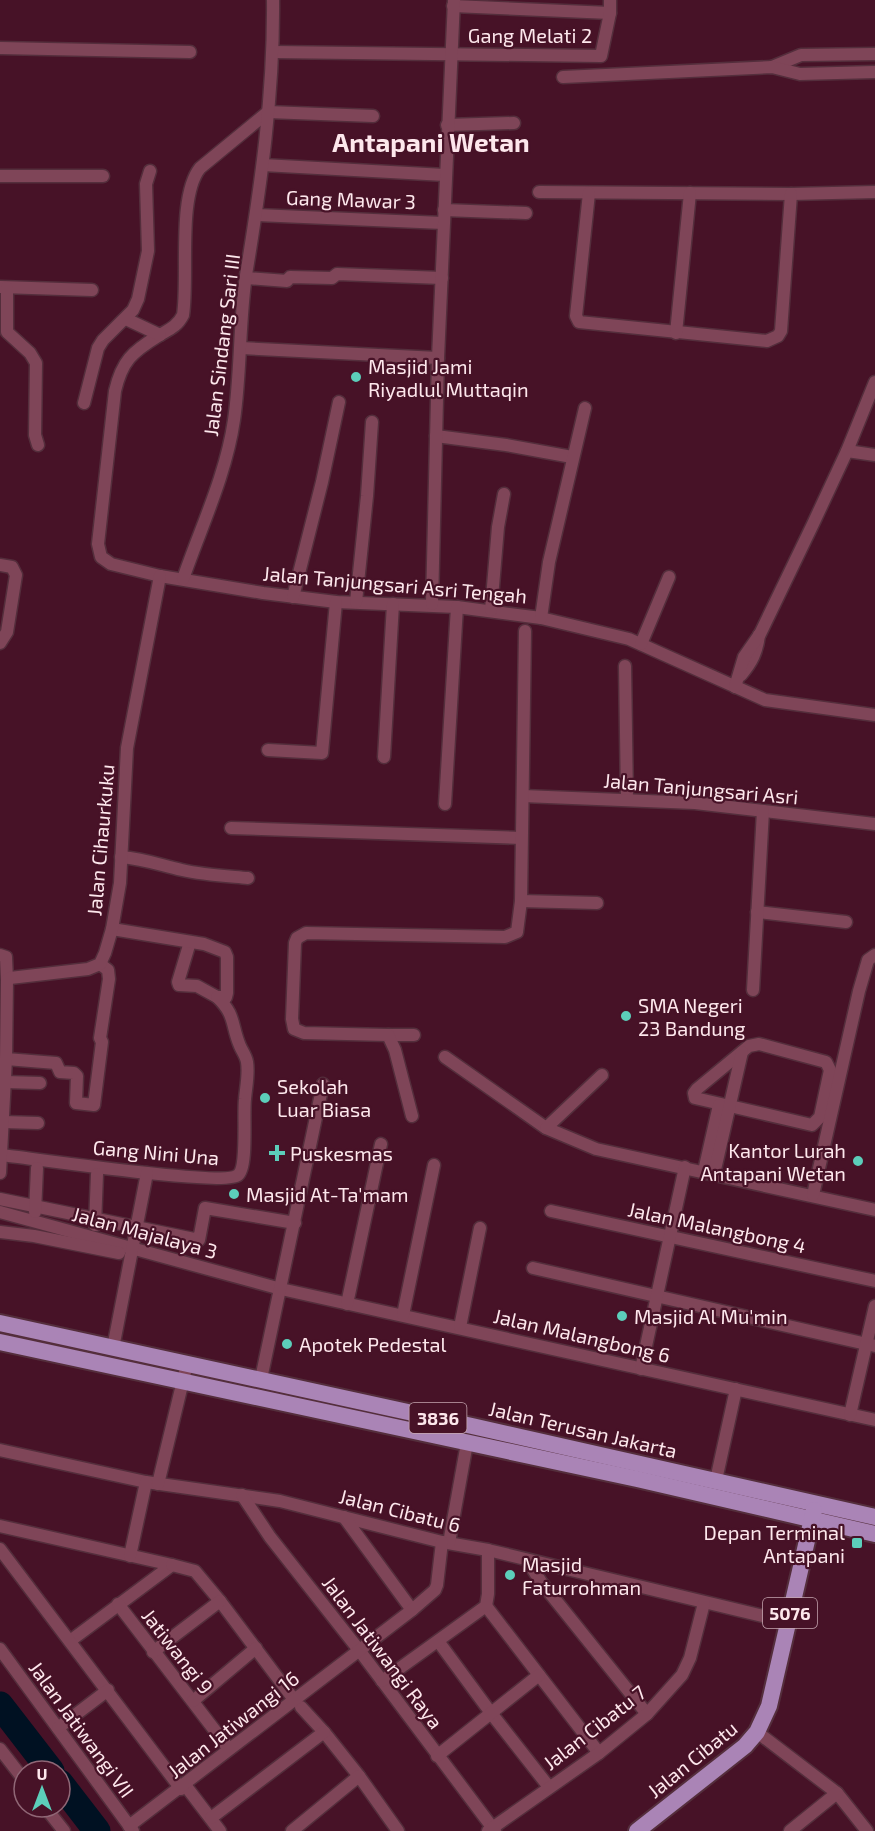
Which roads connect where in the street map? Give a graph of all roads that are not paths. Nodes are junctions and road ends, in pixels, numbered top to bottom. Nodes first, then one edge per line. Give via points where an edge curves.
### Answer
1 (273, 0) edge
2 (610, 0) edge
3 (454, 3) edge
4 (610, 13) junction
5 (0, 48) edge
6 (190, 52) dead end
7 (274, 52) junction
8 (451, 54) junction
9 (875, 54) edge
10 (772, 67) junction
11 (875, 72) edge
12 (563, 76) dead end
13 (268, 112) junction
14 (373, 116) dead end
15 (514, 123) dead end
16 (447, 125) junction
17 (263, 165) junction
18 (150, 171) dead end
19 (445, 175) junction
20 (0, 176) edge
21 (103, 176) dead end
22 (539, 192) dead end
23 (875, 192) edge
24 (590, 193) junction
25 (690, 193) junction
26 (791, 194) junction
27 (526, 213) dead end
28 (257, 215) junction
29 (444, 217) junction
30 (246, 278) junction
31 (442, 278) junction
32 (4, 287) edge
33 (92, 290) dead end
34 (126, 319) junction
35 (676, 333) junction
36 (160, 335) junction
37 (241, 348) junction
38 (438, 358) junction
39 (875, 382) edge
40 (339, 402) dead end
41 (84, 403) dead end
42 (585, 408) dead end
43 (372, 422) dead end
44 (436, 436) junction
45 (38, 445) dead end
46 (847, 451) junction
47 (875, 455) edge
48 (572, 457) junction
49 (504, 494) dead end
50 (0, 565) edge
51 (160, 576) junction
52 (669, 577) dead end
53 (183, 579) junction
54 (293, 597) junction
55 (336, 602) junction
56 (356, 602) junction
57 (393, 604) junction
58 (432, 604) junction
59 (457, 607) junction
60 (491, 610) junction
61 (542, 615) junction
62 (525, 631) dead end
63 (1, 643) edge
64 (641, 644) junction
65 (626, 666) dead end
66 (736, 683) junction
67 (875, 716) edge
68 (268, 750) dead end
69 (384, 757) dead end
70 (523, 796) junction
71 (627, 799) junction
72 (446, 804) dead end
73 (763, 811) junction
74 (875, 824) edge
75 (231, 828) dead end
76 (521, 838) junction
77 (121, 857) junction
78 (248, 878) dead end
79 (521, 901) junction
80 (597, 903) dead end
81 (757, 912) junction
82 (846, 922) dead end
83 (112, 929) junction
84 (190, 942) junction
85 (0, 955) edge
86 (875, 955) edge
87 (100, 964) junction
88 (8, 980) junction
89 (753, 990) dead end
90 (217, 997) junction
91 (4, 1011) edge
92 (388, 1035) junction
93 (414, 1035) dead end
94 (742, 1053) junction
95 (445, 1057) dead end
96 (4, 1071) edge
97 (602, 1075) dead end
98 (40, 1083) dead end
99 (323, 1084) dead end
100 (725, 1106) junction
101 (412, 1116) dead end
102 (2, 1117) edge
103 (38, 1124) dead end
104 (546, 1128) junction
105 (1, 1138) edge
106 (381, 1144) dead end
107 (1, 1155) edge
108 (434, 1165) dead end
109 (685, 1167) junction
110 (37, 1168) dead end
111 (0, 1173) edge
112 (147, 1173) junction
113 (709, 1173) junction
114 (97, 1174) dead end
115 (813, 1195) junction
116 (0, 1199) edge
117 (875, 1210) edge
118 (551, 1211) dead end
119 (0, 1214) edge
120 (295, 1223) junction
121 (480, 1228) dead end
122 (0, 1232) edge
123 (34, 1236) junction
124 (671, 1237) junction
125 (93, 1247) junction
126 (132, 1255) junction
127 (533, 1268) dead end
128 (875, 1281) edge
129 (280, 1289) junction
130 (658, 1297) junction
131 (347, 1304) junction
132 (875, 1306) edge
133 (403, 1315) junction
134 (0, 1323) edge
135 (460, 1327) junction
136 (0, 1342) edge
137 (871, 1345) edge
138 (113, 1348) junction
139 (186, 1364) junction
140 (641, 1369) junction
141 (261, 1379) junction
142 (183, 1382) junction
143 (736, 1389) junction
144 (850, 1415) junction
145 (875, 1420) edge
146 (467, 1443) junction
147 (0, 1450) edge
148 (639, 1471) junction
149 (716, 1480) junction
150 (152, 1483) junction
151 (242, 1495) junction
152 (813, 1512) junction
153 (344, 1516) junction
154 (875, 1517) edge
155 (0, 1526) edge
156 (875, 1534) edge
157 (445, 1542) junction
158 (0, 1549) edge
159 (488, 1550) junction
160 (130, 1556) junction
161 (527, 1560) junction
162 (172, 1565) junction
163 (220, 1601) junction
164 (704, 1603) junction
165 (118, 1605) junction
166 (486, 1606) junction
167 (412, 1610) junction
168 (788, 1623) junction
169 (70, 1641) junction
170 (438, 1641) junction
171 (256, 1648) junction
172 (0, 1649) edge
173 (359, 1650) junction
174 (153, 1652) junction
175 (539, 1676) junction
176 (382, 1681) junction
177 (108, 1690) junction
178 (193, 1701) junction
179 (298, 1704) junction
180 (491, 1713) junction
181 (647, 1714) junction
182 (58, 1728) junction
183 (324, 1732) junction
184 (757, 1732) junction
185 (0, 1749) edge
186 (230, 1749) junction
187 (599, 1753) junction
188 (437, 1756) junction
189 (12, 1764) edge
190 (359, 1776) junction
191 (549, 1786) junction
192 (183, 1787) junction
193 (837, 1793) junction
194 (211, 1818) junction
195 (131, 1829) edge
196 (393, 1829) edge
197 (492, 1830) edge
198 (220, 1831) edge
199 (292, 1831) edge
200 (637, 1831) edge
201 (790, 1831) edge
202 (867, 1831) edge

1 - 7 street, Jalan Sindang Sari III
2 - 4 street
3 - 4 street
3 - 8 street
4 - 8 street, Gang Melati 2 via 601,56
5 - 6 street
7 - 8 street
7 - 13 street, Jalan Sindang Sari III
8 - 16 street
9 - 10 street via 801,55
10 - 11 street via 800,74
10 - 12 street
13 - 14 street
13 - 17 street, Jalan Sindang Sari III
13 - 36 street via 193,177 187,213 183,315 174,328
15 - 16 street
16 - 19 street
17 - 19 street
17 - 28 street, Jalan Sindang Sari III
18 - 34 street via 146,184 146,266 138,299
19 - 29 street
20 - 21 street
22 - 24 street
23 - 26 street
24 - 25 street
24 - 35 street via 576,316 579,322
25 - 26 street
25 - 35 street
26 - 35 street via 778,336 767,341
27 - 29 street, Gang Mawar 3
28 - 29 street, Gang Mawar 3
28 - 30 street, Jalan Sindang Sari III
29 - 31 street
30 - 31 street via 287,281 290,277 332,278 337,274
30 - 37 street, Jalan Sindang Sari III
31 - 38 street
32 - 33 street
32 - 45 street via 7,332 36,363
34 - 36 street
34 - 41 street via 98,348
36 - 51 street, Jalan Tanjungsari Asri Tengah via 131,356 118,379 98,544 101,557 111,564
37 - 38 street
37 - 53 street, Jalan Sindang Sari III via 231,439
38 - 44 street
39 - 46 street
40 - 54 street
42 - 48 street
43 - 56 street
44 - 48 street
44 - 58 street
46 - 47 street
46 - 66 street via 760,634 744,657
48 - 61 street via 549,562
49 - 60 street
50 - 63 street via 12,567 16,575 7,632
51 - 53 street, Jalan Tanjungsari Asri Tengah
51 - 77 street, Jalan Cihaurkuku via 127,748
52 - 64 street
53 - 54 street, Jalan Tanjungsari Asri Tengah
54 - 55 street, Jalan Tanjungsari Asri Tengah
55 - 56 street, Jalan Tanjungsari Asri Tengah
55 - 68 street via 322,753
56 - 57 street, Jalan Tanjungsari Asri Tengah
57 - 58 street, Jalan Tanjungsari Asri Tengah
57 - 69 street
58 - 59 street, Jalan Tanjungsari Asri Tengah
59 - 60 street, Jalan Tanjungsari Asri Tengah
59 - 72 street
60 - 61 street, Jalan Tanjungsari Asri Tengah
61 - 64 street, Jalan Tanjungsari Asri Tengah
62 - 70 street
64 - 66 street, Jalan Tanjungsari Asri Tengah
65 - 71 street
66 - 67 street, Jalan Tanjungsari Asri Tengah via 765,700
70 - 71 street, Jalan Tanjungsari Asri
70 - 76 street
71 - 73 street, Jalan Tanjungsari Asri
73 - 74 street, Jalan Tanjungsari Asri
73 - 81 street
75 - 76 street
76 - 79 street
77 - 78 street via 209,875
77 - 83 street, Jalan Cihaurkuku
79 - 80 street
79 - 92 street via 519,926 512,936 306,933 297,938 294,1029 304,1033
81 - 82 street
81 - 89 street
83 - 84 street
83 - 87 street, Jalan Cihaurkuku
84 - 90 street via 177,982 197,986
84 - 90 street via 225,952 227,993 226,997
85 - 88 street via 6,957
86 - 115 street via 868,960 859,991
87 - 88 street via 73,972
87 - 96 street via 108,970 109,979 94,1105 76,1103 77,1076 60,1072 56,1063
88 - 91 street
90 - 112 street, Gang Nini Una via 234,1021 247,1061 241,1171 231,1178
91 - 96 street
92 - 93 street
92 - 101 street
94 - 100 street
94 - 100 street via 694,1093 695,1098
94 - 100 street via 759,1044 826,1062 830,1070 820,1117 812,1125
95 - 104 street
96 - 98 street
96 - 102 street
97 - 104 street
99 - 120 street
100 - 113 street
102 - 103 street
102 - 105 street
104 - 109 street via 596,1149
105 - 107 street
106 - 131 street
107 - 111 street
107 - 112 street, Gang Nini Una
108 - 133 street
109 - 113 street
109 - 124 street
110 - 123 street
112 - 126 street
113 - 115 street
114 - 125 street
115 - 117 street
116 - 120 street via 199,1240 204,1208
118 - 124 street, Jalan Malangbong 4
119 - 126 street, Jalan Majalaya 3
119 - 129 street, Jalan Majalaya 3
120 - 129 street
121 - 135 street
122 - 123 street, Jalan Majalaya 3
123 - 125 street, Jalan Majalaya 3
124 - 128 street, Jalan Malangbong 4
124 - 130 street
125 - 126 street, Jalan Majalaya 3
126 - 138 street
127 - 130 street
129 - 131 street, Jalan Malangbong 6
129 - 141 street
130 - 137 street
130 - 140 street
131 - 133 street, Jalan Malangbong 6
132 - 137 street
133 - 135 street, Jalan Malangbong 6
134 - 138 main road, Jalan Terusan Jakarta / 3836
135 - 140 street, Jalan Malangbong 6
136 - 142 main road, Jalan Terusan Jakarta / 3836
137 - 144 street
138 - 139 main road, Jalan Terusan Jakarta / 3836
139 - 141 main road, Jalan Terusan Jakarta / 3836
139 - 142 street
140 - 143 street, Jalan Malangbong 6
141 - 148 main road, Jalan Terusan Jakarta / 3836
142 - 146 main road, Jalan Terusan Jakarta / 3836
142 - 150 street
143 - 144 street, Jalan Malangbong 6
143 - 149 street
144 - 145 street, Jalan Malangbong 6
146 - 148 main road, Jalan Terusan Jakarta / 3836
146 - 157 street, Jalan Jatiwangi 16
147 - 150 street, Jalan Cibatu 6
148 - 149 main road, Jalan Terusan Jakarta / 3836
148 - 152 main road, Jalan Terusan Jakarta / 3836
149 - 152 main road, Jalan Terusan Jakarta / 3836
150 - 151 street, Jalan Cibatu 6
150 - 160 street
151 - 153 street, Jalan Cibatu 6
151 - 173 street, Jalan Jatiwangi Raya
152 - 154 main road, Jalan Terusan Jakarta / 3836
152 - 156 main road, Jalan Terusan Jakarta / 3836
152 - 168 main road, Jalan Cibatu / 5076
153 - 157 street, Jalan Cibatu 6
153 - 167 street
155 - 160 street
157 - 159 street, Jalan Cibatu 6
157 - 167 street, Jalan Jatiwangi 16 via 435,1590
158 - 169 street
159 - 161 street, Jalan Cibatu 6
159 - 166 street
160 - 162 street
161 - 164 street, Jalan Cibatu 6
161 - 181 street
162 - 163 street via 195,1571
162 - 165 street
163 - 171 street
163 - 174 street
164 - 168 street, Jalan Cibatu 6
164 - 181 street, Jalan Cibatu 7 via 682,1675
165 - 169 street
165 - 174 street, Jatiwangi 9
166 - 170 street
166 - 175 street
167 - 173 street, Jalan Jatiwangi 16
168 - 184 main road, Jalan Cibatu / 5076 via 769,1706
169 - 177 street
170 - 176 street
170 - 180 street
171 - 178 street
171 - 179 street
172 - 182 street, Jalan Jatiwangi VII
173 - 176 street, Jalan Jatiwangi Raya
173 - 179 street, Jalan Jatiwangi 16
174 - 178 street, Jatiwangi 9
175 - 180 street
175 - 187 street
176 - 188 street, Jalan Jatiwangi Raya
177 - 182 street
177 - 192 street
178 - 186 street, Jatiwangi 9
179 - 183 street
179 - 186 street, Jalan Jatiwangi 16
180 - 188 street
180 - 191 street
181 - 187 street, Jalan Cibatu 7
182 - 195 street, Jalan Jatiwangi VII
183 - 190 street
183 - 194 street
184 - 193 street
184 - 200 main road, Jalan Cibatu / 5076 via 746,1746
185 - 189 street
186 - 192 street, Jalan Jatiwangi 16
187 - 191 street, Jalan Cibatu 7
188 - 197 street, Jalan Jatiwangi Raya
190 - 196 street
190 - 199 street
191 - 197 street, Jalan Cibatu 7
192 - 194 street
192 - 195 street, Jalan Jatiwangi 16
193 - 201 street
193 - 202 street
194 - 198 street

